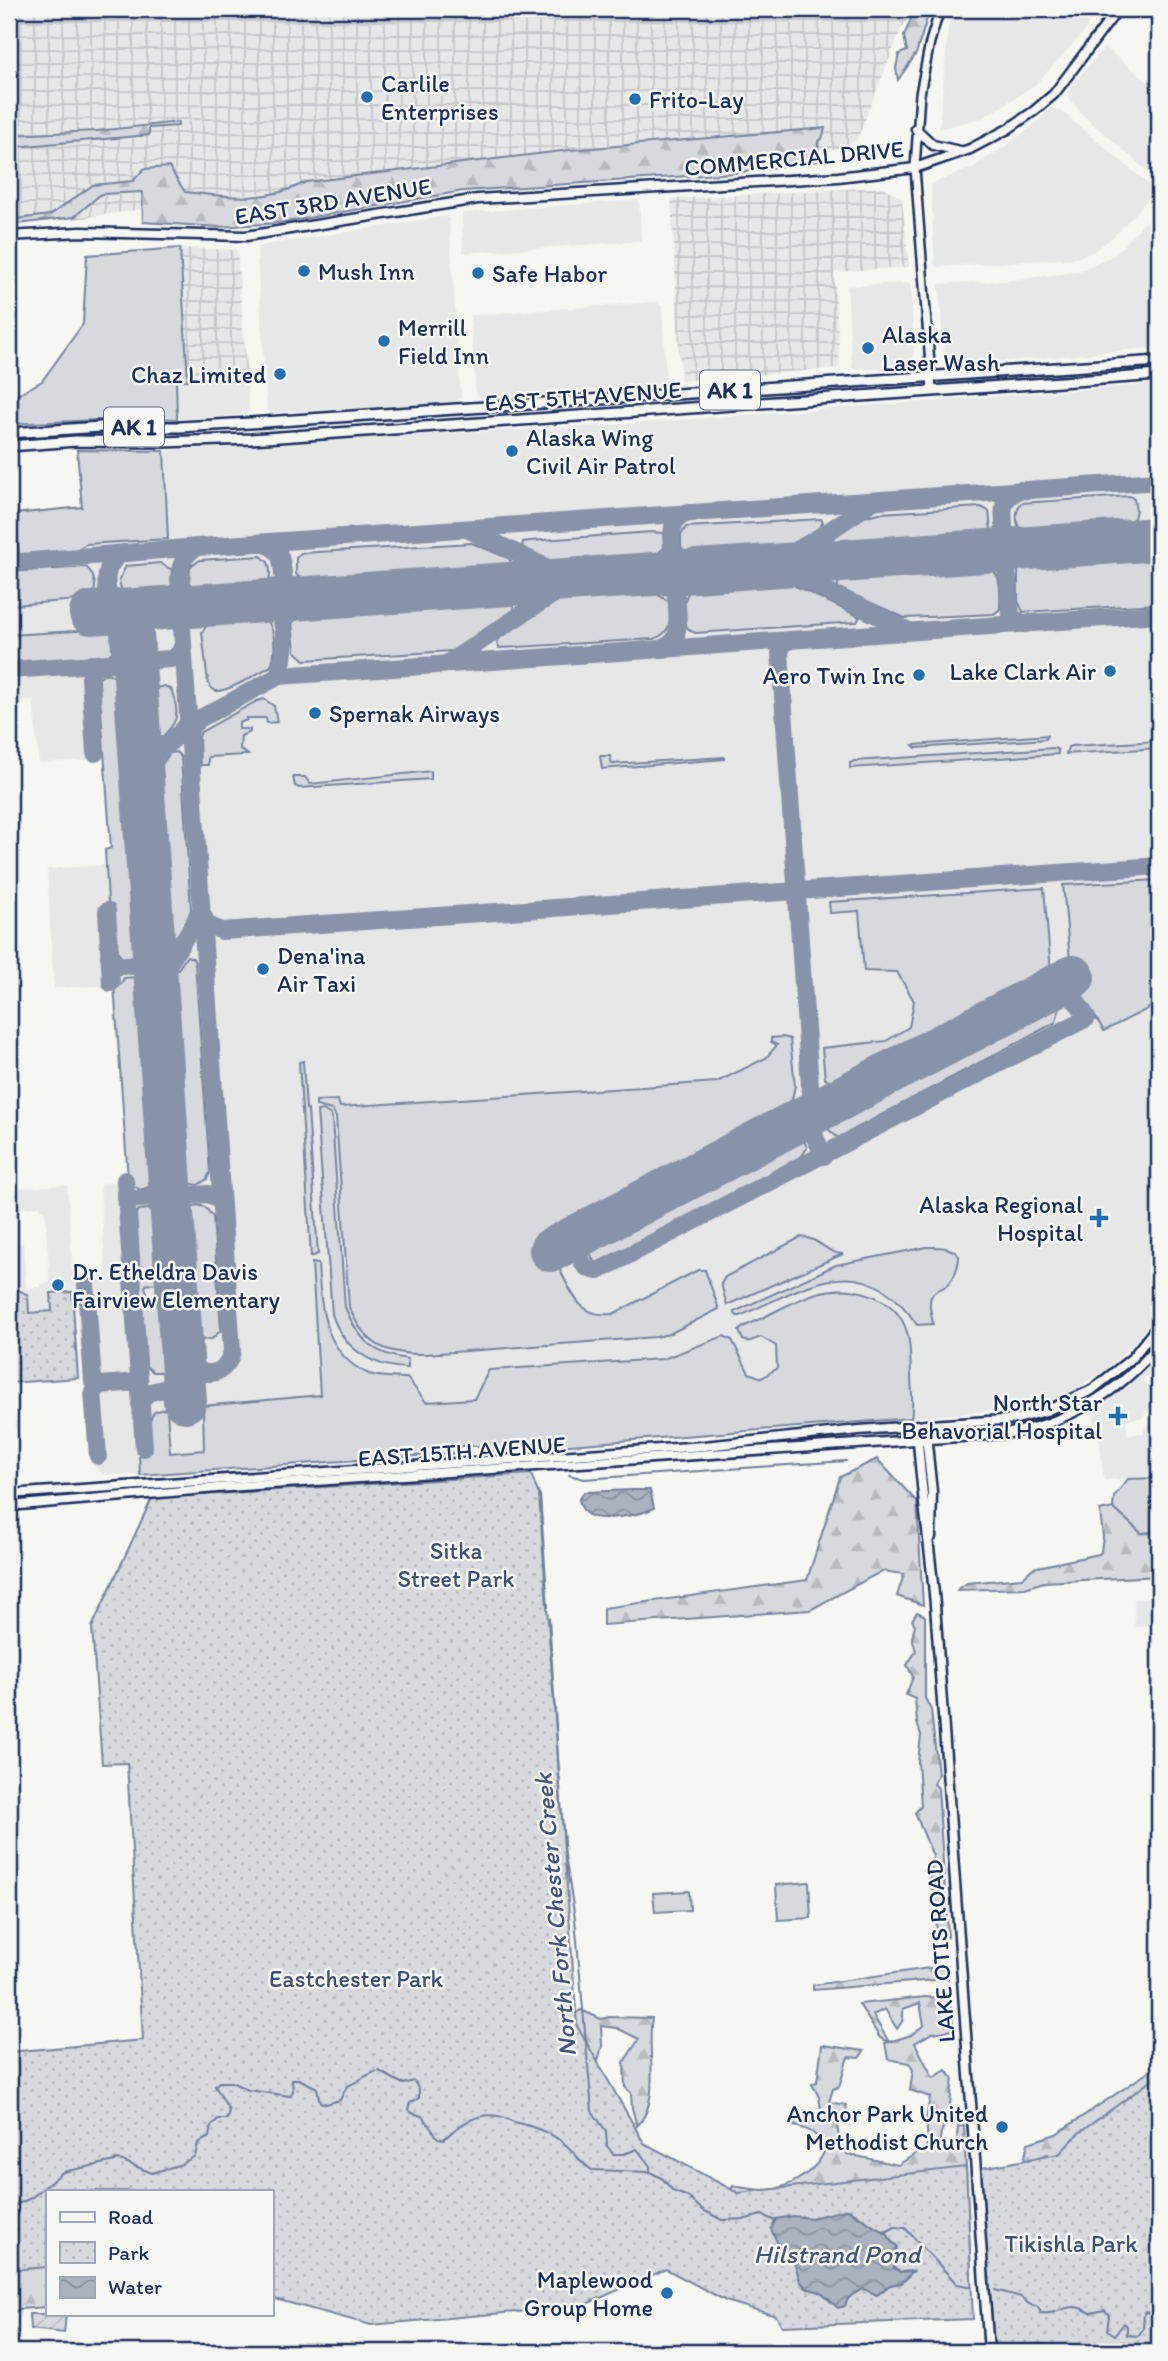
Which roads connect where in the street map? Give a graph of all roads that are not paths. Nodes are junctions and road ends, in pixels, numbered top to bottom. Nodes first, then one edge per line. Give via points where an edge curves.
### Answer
1 (940, 9) edge
2 (1118, 9) edge
3 (916, 129) junction
4 (963, 152) junction
5 (915, 169) junction
6 (663, 187) joint
7 (9, 236) edge
8 (1159, 361) edge
9 (1159, 375) edge
10 (931, 376) junction
11 (932, 390) junction
12 (9, 433) edge
13 (9, 446) edge
14 (1159, 1324) edge
15 (1159, 1345) edge
16 (921, 1425) junction
17 (928, 1440) junction
18 (918, 1441) junction
19 (9, 1494) edge
20 (9, 1506) edge
21 (931, 1547) junction
22 (989, 2352) edge

1 - 3 street
2 - 4 main road, COMMERCIAL DRIVE via 1054,94 1008,129
3 - 4 main road via 939,148
3 - 5 street
4 - 5 main road, COMMERCIAL DRIVE
5 - 6 main road, COMMERCIAL DRIVE
5 - 10 street
6 - 7 main road, EAST 3RD AVENUE via 454,202 246,236 80,232
8 - 10 highway, EAST 5TH AVENUE / AK 1
9 - 11 highway, EAST 5TH AVENUE / AK 1
10 - 11 street
10 - 12 highway, EAST 5TH AVENUE / AK 1 via 250,423
11 - 13 highway, EAST 5TH AVENUE / AK 1 via 251,439
14 - 16 main road, EAST 15TH AVENUE via 1132,1358 1077,1399 1017,1419
15 - 17 main road, EAST 15TH AVENUE via 1111,1390 1060,1417 1017,1432
16 - 17 main road, LAKE OTIS ROAD
16 - 18 main road, LAKE OTIS ROAD
16 - 19 main road, EAST 15TH AVENUE via 690,1447
17 - 18 main road, EAST 15TH AVENUE
17 - 21 main road, LAKE OTIS ROAD
18 - 20 main road, EAST 15TH AVENUE
18 - 21 main road, LAKE OTIS ROAD
21 - 22 main road, LAKE OTIS ROAD

